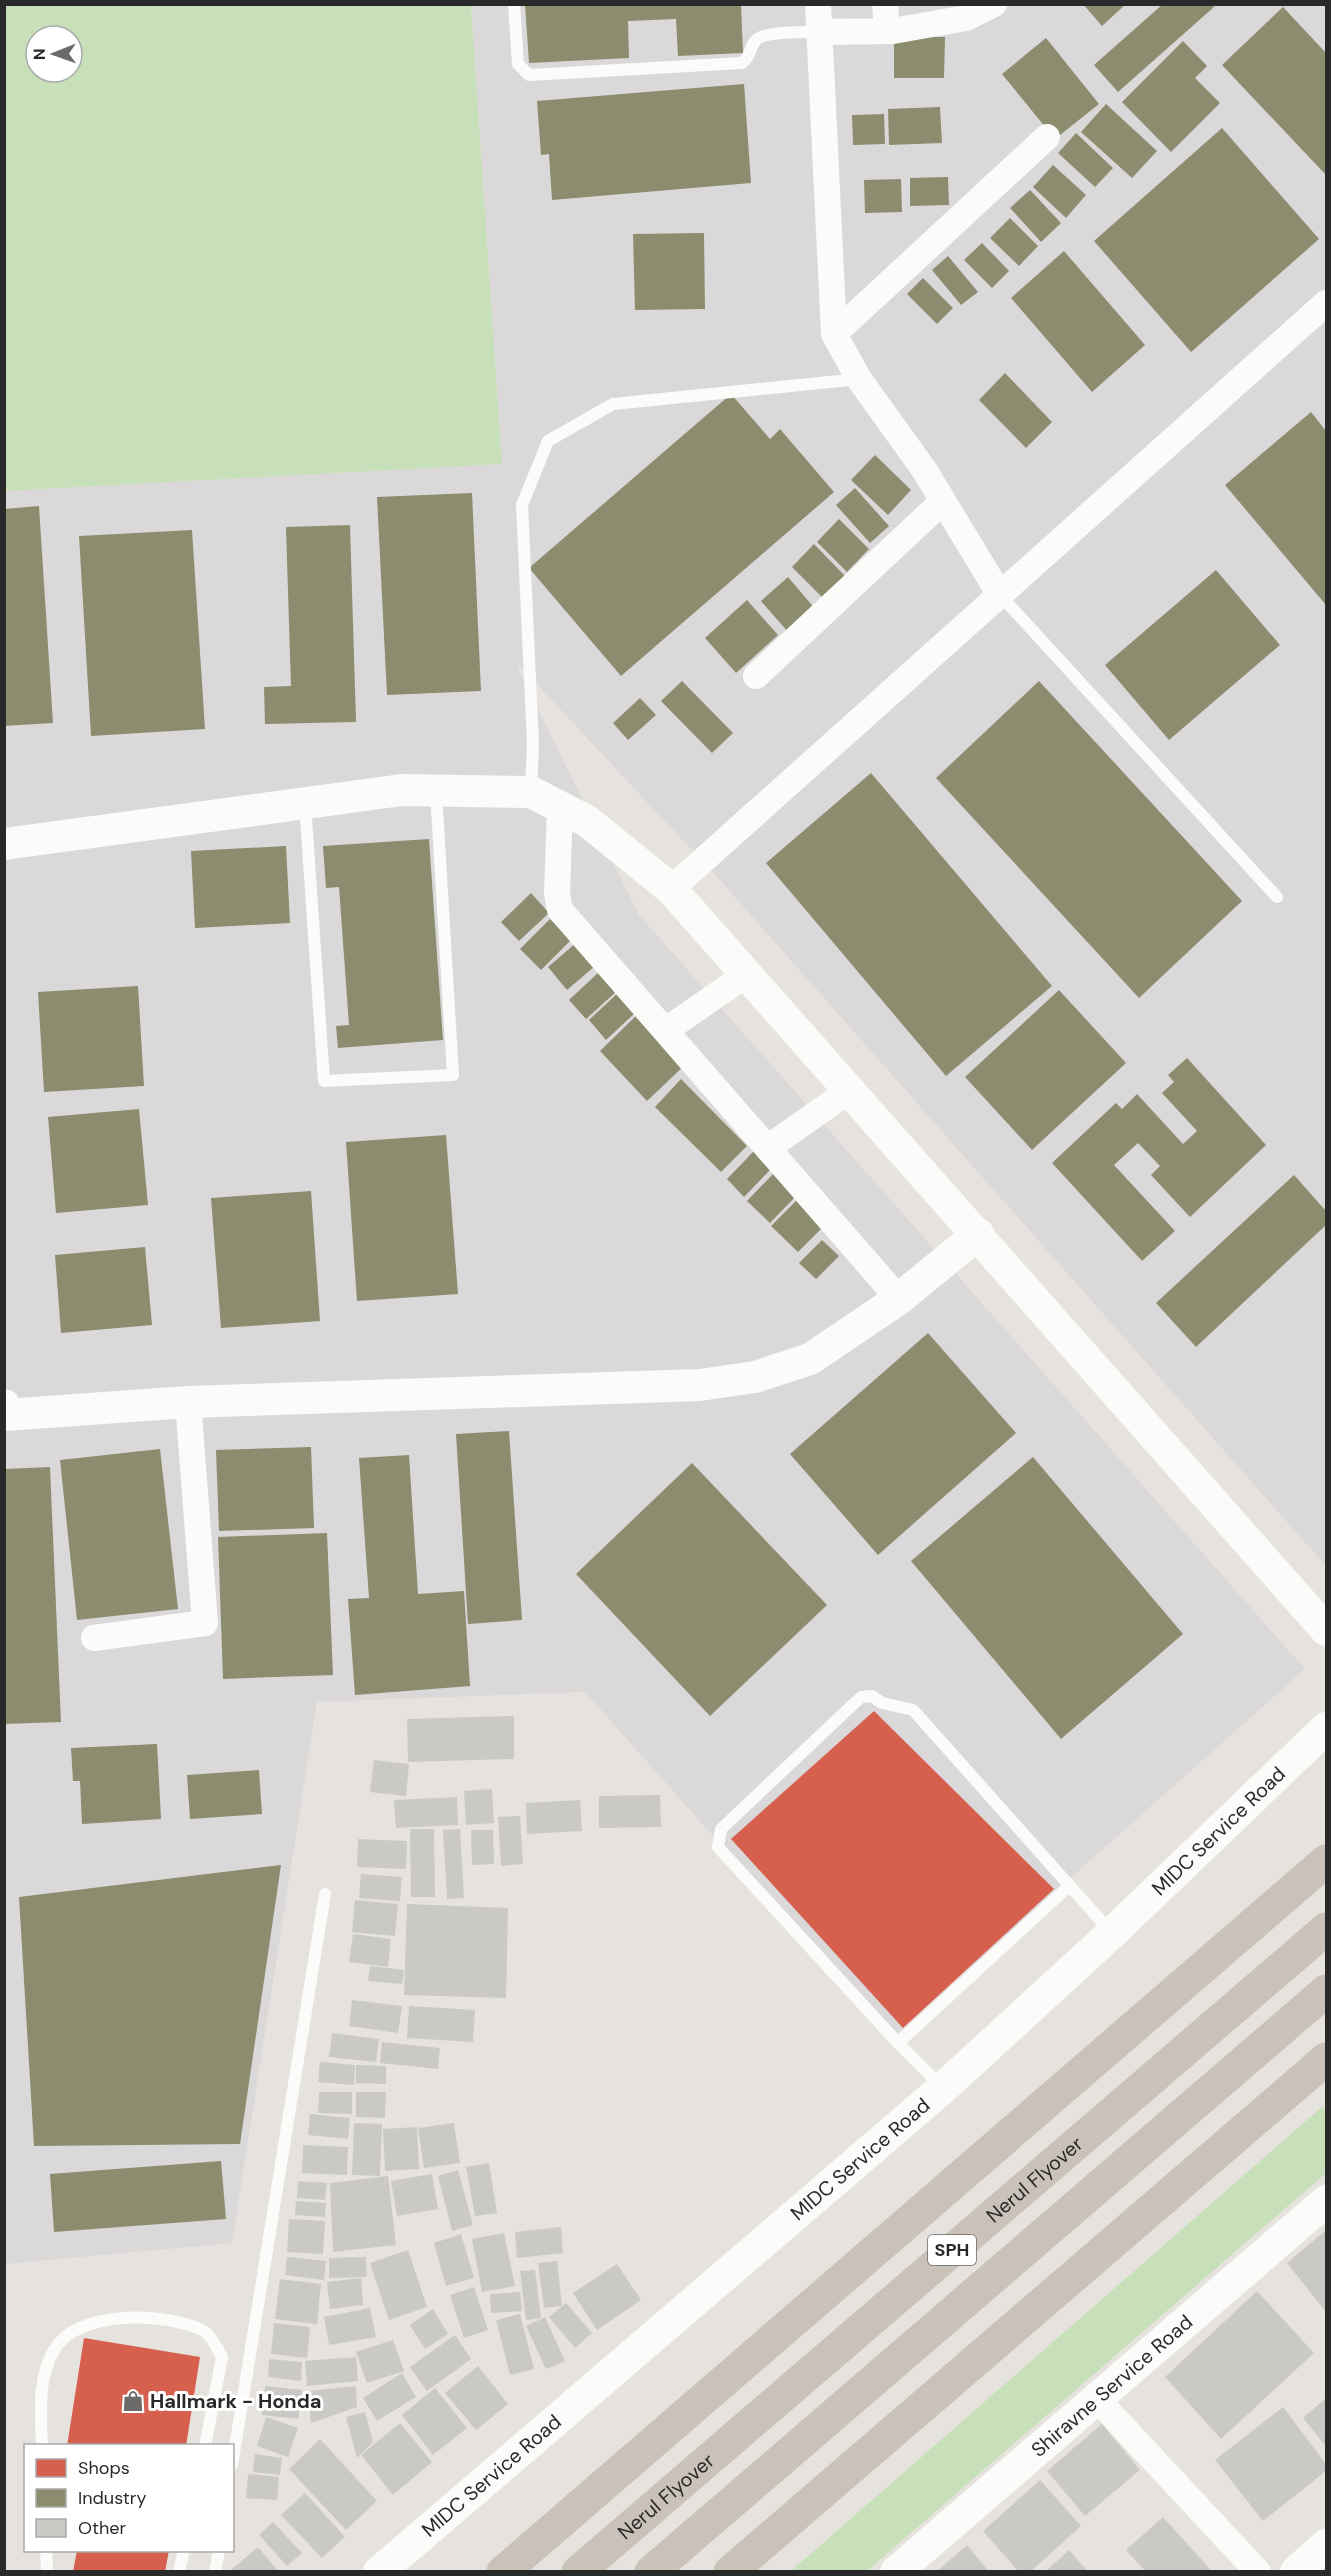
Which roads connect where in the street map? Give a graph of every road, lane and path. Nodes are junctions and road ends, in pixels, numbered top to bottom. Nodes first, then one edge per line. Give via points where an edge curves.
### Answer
1 (514, 4) edge
2 (818, 4) edge
3 (885, 4) edge
4 (994, 4) edge
5 (886, 30) junction
6 (820, 32) junction
7 (1047, 137) dead end
8 (1326, 303) edge
9 (834, 334) junction
10 (859, 379) junction
11 (943, 501) junction
12 (1000, 595) junction
13 (756, 676) dead end
14 (436, 791) junction
15 (531, 792) junction
16 (305, 803) junction
17 (560, 807) junction
18 (4, 844) edge
19 (671, 889) junction
20 (1277, 897) dead end
21 (747, 974) junction
22 (666, 1030) junction
23 (850, 1090) junction
24 (769, 1148) junction
25 (978, 1234) junction
26 (899, 1299) junction
27 (188, 1402) junction
28 (4, 1405) edge
29 (1326, 1630) edge
30 (94, 1638) dead end
31 (1326, 1728) edge
32 (1326, 1862) edge
33 (1069, 1886) junction
34 (325, 1894) dead end
35 (1326, 1929) edge
36 (1112, 1933) junction
37 (1326, 1991) edge
38 (898, 2043) junction
39 (1326, 2059) edge
40 (943, 2088) junction
41 (1326, 2201) edge
42 (1097, 2399) junction
43 (42, 2444) edge
44 (205, 2444) edge
45 (234, 2453) edge
46 (1326, 2545) edge
47 (46, 2552) edge
48 (184, 2552) edge
49 (219, 2552) edge
50 (47, 2571) edge
51 (179, 2571) edge
52 (215, 2571) edge
53 (379, 2571) edge
54 (503, 2571) edge
55 (578, 2571) edge
56 (651, 2571) edge
57 (730, 2571) edge
58 (896, 2571) edge
59 (1258, 2571) edge
60 (1296, 2571) edge

1 - 6 lane via 518,64 529,75 742,63 749,59 754,42 762,35
2 - 6 street
3 - 5 street
4 - 5 street via 966,18
5 - 6 street
6 - 9 street
7 - 9 street
8 - 12 street
9 - 10 street
10 - 11 street
10 - 15 lane via 612,404 548,441 522,505 533,744
11 - 12 street
11 - 13 street
12 - 19 street
12 - 20 lane
14 - 15 street
14 - 16 street via 402,790
14 - 16 lane via 453,1075 324,1081
15 - 17 street
16 - 18 street
17 - 19 street via 587,821
17 - 22 street via 557,893 561,910
19 - 21 street
21 - 22 street
21 - 23 street
22 - 24 street
23 - 24 street
23 - 25 street
24 - 26 street
25 - 26 street
25 - 29 street
26 - 27 street via 810,1359 755,1377 700,1385
27 - 28 street via 5,1415
27 - 30 street via 205,1623
31 - 36 street, MIDC Service Road
32 - 54 highway
33 - 36 lane
33 - 38 lane
33 - 38 lane via 914,1710 882,1703 872,1696 861,1697 721,1829 718,1847
34 - 45 lane
35 - 55 highway, Nerul Flyover / SPH
36 - 40 street, MIDC Service Road
37 - 56 highway, SPH
38 - 40 lane
39 - 57 highway
40 - 53 street, MIDC Service Road
41 - 42 street, Shiravne Service Road
42 - 58 street, Shiravne Service Road
42 - 59 street
43 - 44 lane via 40,2391 54,2350 71,2331 94,2322 141,2318 177,2322 206,2332 222,2357
46 - 60 street
47 - 50 lane
48 - 51 lane
49 - 52 lane

